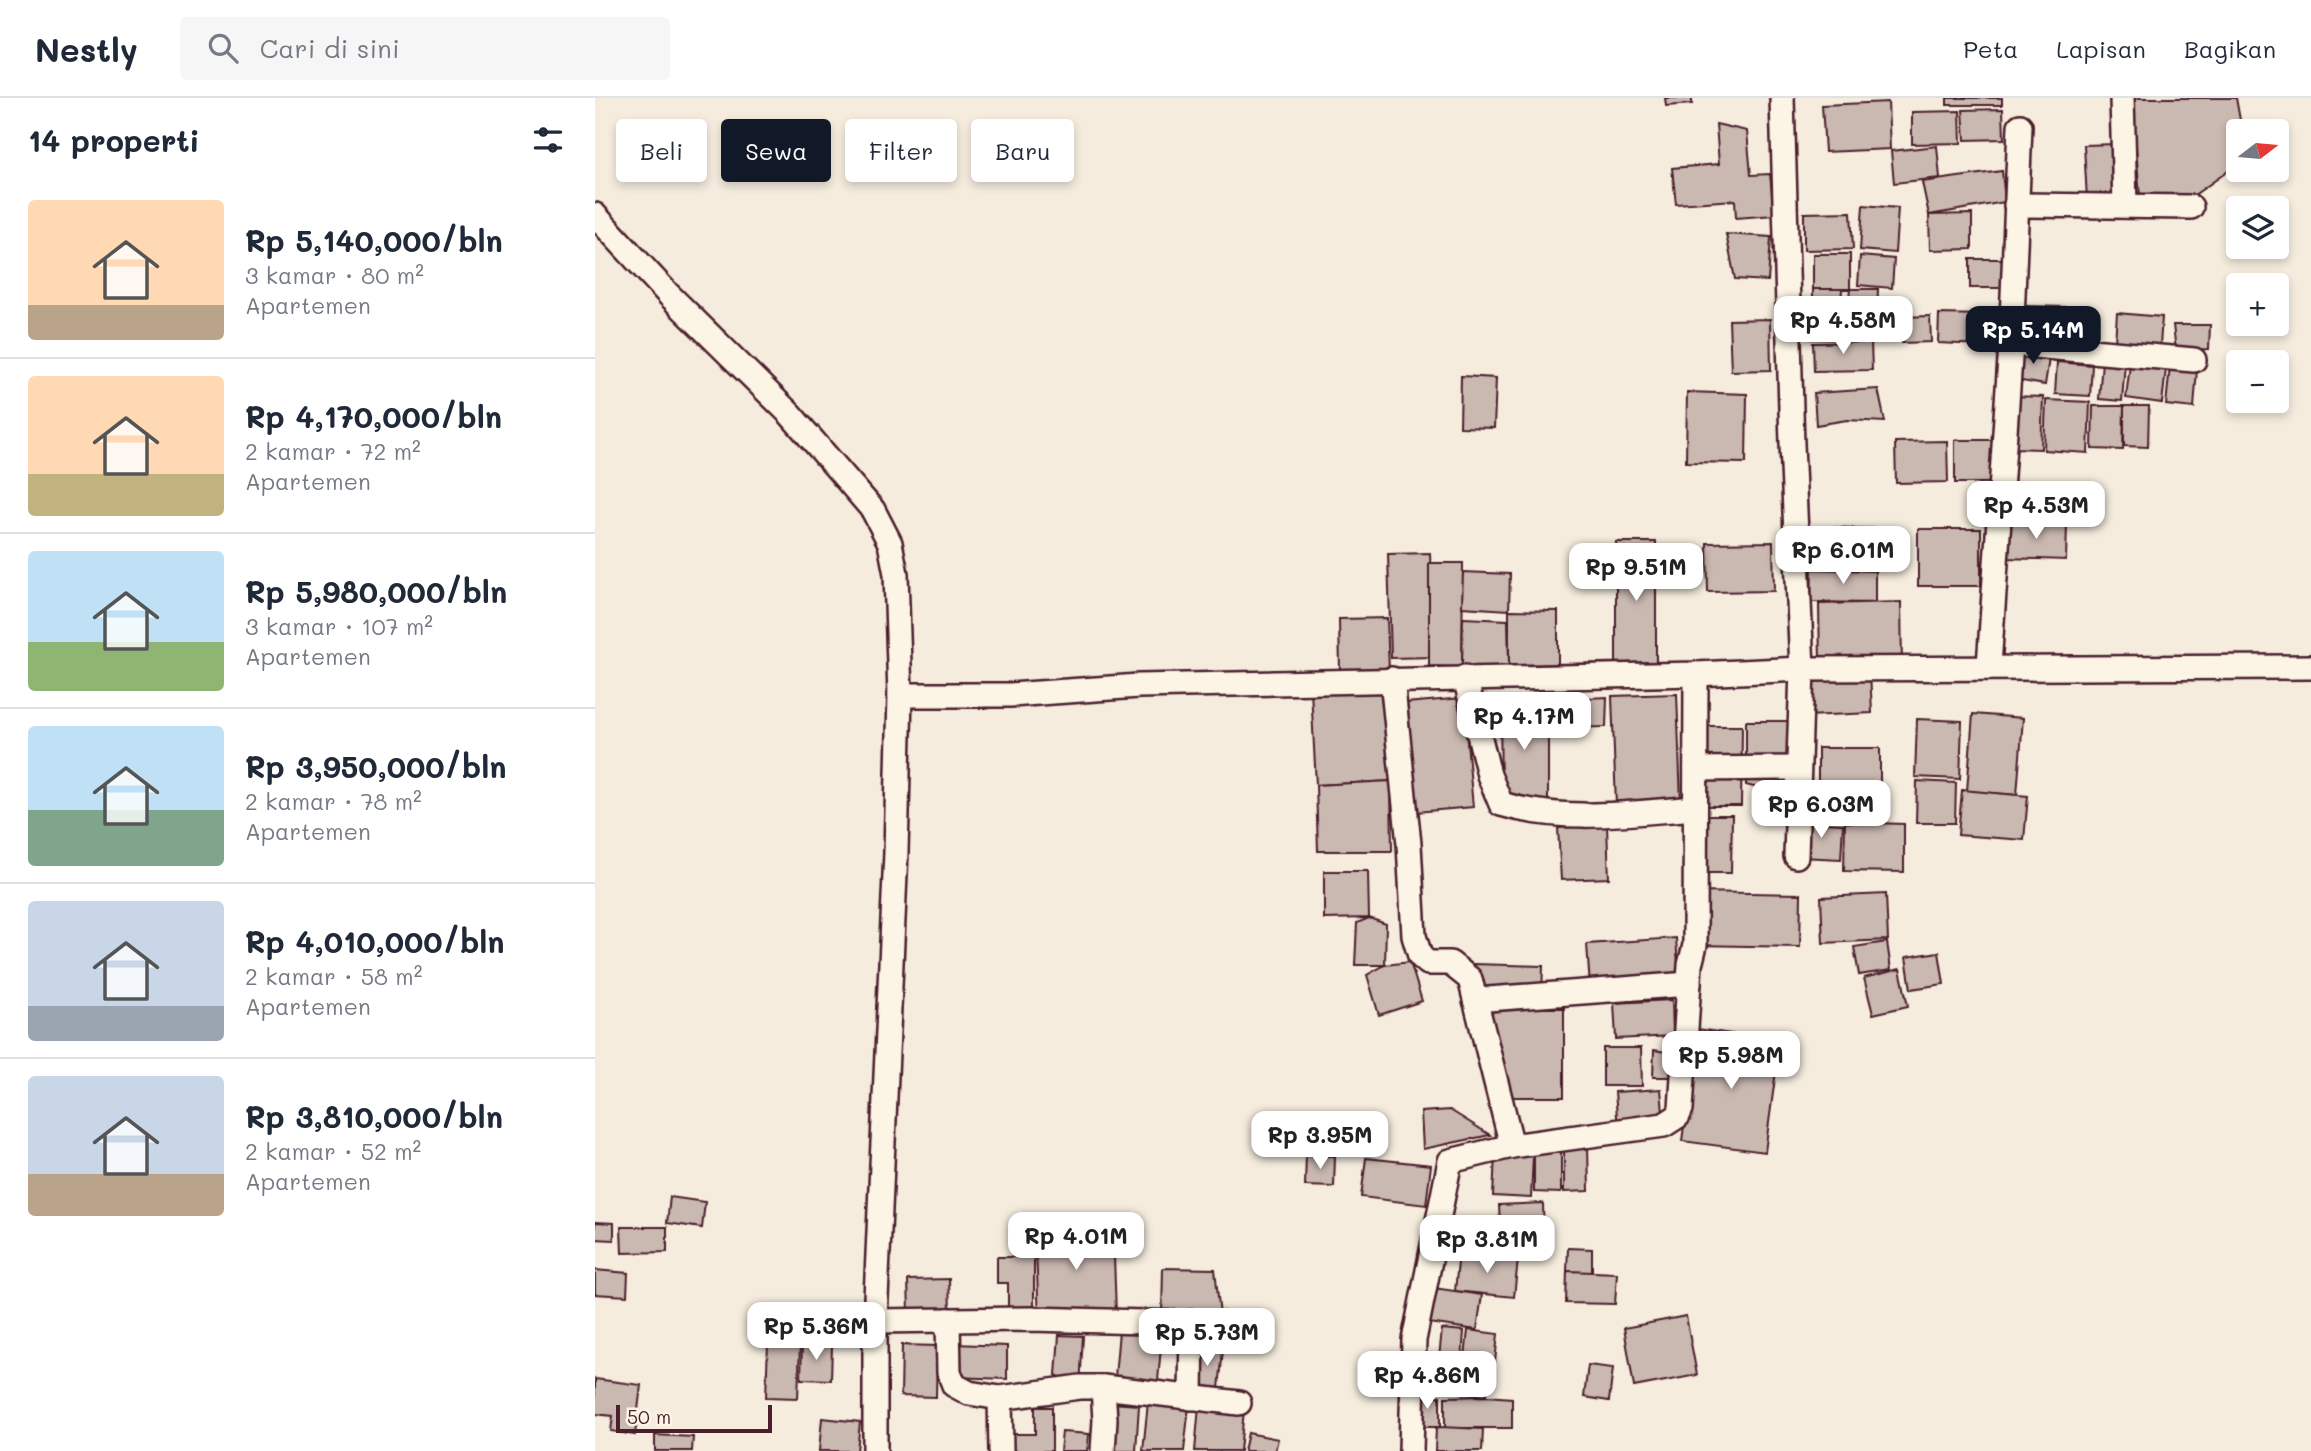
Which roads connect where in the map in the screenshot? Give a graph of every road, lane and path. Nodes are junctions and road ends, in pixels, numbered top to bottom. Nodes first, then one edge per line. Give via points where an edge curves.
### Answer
1 (1782, 98) edge
2 (2122, 98) edge
3 (2020, 126) dead end
4 (2017, 205) junction
5 (2125, 206) junction
6 (2191, 206) dead end
7 (595, 215) edge
8 (2011, 344) junction
9 (2194, 360) dead end
10 (1989, 666) junction
11 (2311, 667) edge
12 (1802, 668) junction
13 (1696, 674) junction
14 (1465, 677) junction
15 (1392, 679) junction
16 (900, 695) junction
17 (1798, 768) junction
18 (1696, 769) junction
19 (1695, 808) junction
20 (1796, 856) dead end
21 (1689, 984) junction
22 (1475, 1000) junction
23 (1512, 1146) junction
24 (948, 1320) junction
25 (875, 1321) junction
26 (1192, 1322) junction
27 (1221, 1324) dead end
28 (1103, 1387) junction
29 (1000, 1398) junction
30 (1191, 1398) junction
31 (1239, 1403) dead end
32 (875, 1451) edge
33 (1001, 1451) edge
34 (1103, 1451) edge
35 (1411, 1451) edge

1 - 12 street
2 - 5 street
3 - 4 street
4 - 5 street
4 - 8 street
5 - 6 street
7 - 16 street via 790,414 873,510 890,543 896,573
8 - 9 street
8 - 10 street
10 - 11 street
10 - 12 street
12 - 13 street
12 - 17 street
13 - 14 street
13 - 18 street
14 - 15 street
14 - 19 street via 1489,775 1501,804 1571,817
15 - 16 street via 1139,686 1010,695
15 - 22 street via 1409,844 1413,936 1420,956 1428,963 1450,963 1462,970 1470,979
16 - 25 street
17 - 18 street
17 - 20 street
18 - 19 street
19 - 21 street via 1695,945
21 - 22 street
21 - 23 street via 1681,1109 1673,1121
22 - 23 street
23 - 35 street via 1461,1157 1450,1161 1447,1168 1413,1340
24 - 25 street
24 - 26 street
24 - 29 street via 949,1372 954,1385 969,1393
25 - 32 street
26 - 27 street
26 - 30 street
28 - 29 street
28 - 30 street
28 - 34 street
29 - 33 street
30 - 31 street

